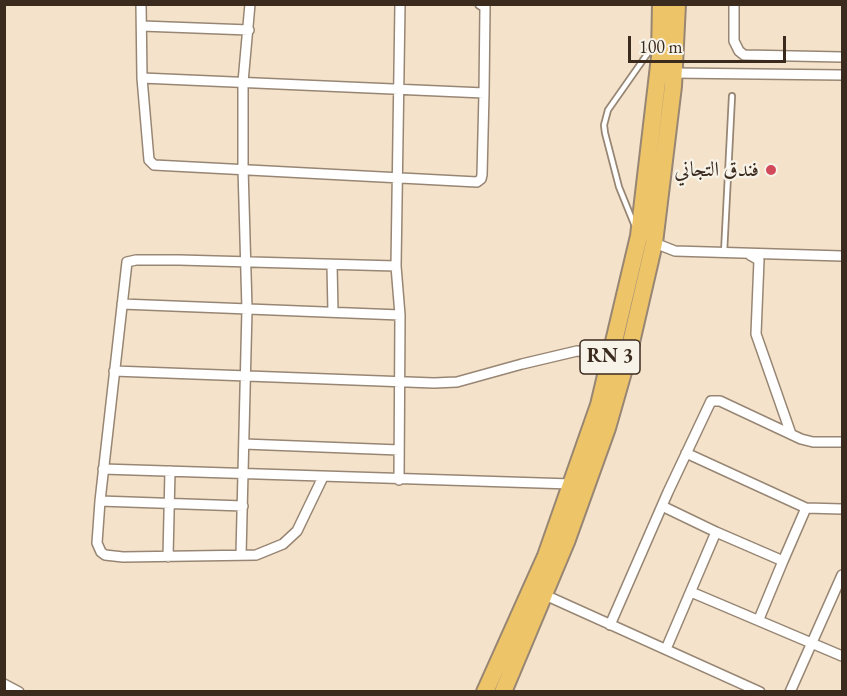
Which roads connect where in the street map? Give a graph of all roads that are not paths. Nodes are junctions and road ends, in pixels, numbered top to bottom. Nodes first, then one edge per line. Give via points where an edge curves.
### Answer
1 (141, 4) edge
2 (250, 4) edge
3 (400, 4) edge
4 (480, 4) edge
5 (661, 4) edge
6 (677, 4) edge
7 (734, 4) edge
8 (142, 26) junction
9 (249, 30) junction
10 (660, 36) junction
11 (843, 57) edge
12 (674, 72) junction
13 (843, 75) edge
14 (142, 78) junction
15 (243, 81) junction
16 (399, 89) junction
17 (484, 93) junction
18 (732, 96) dead end
19 (243, 168) junction
20 (398, 179) junction
21 (647, 239) junction
22 (724, 253) junction
23 (747, 254) junction
24 (843, 256) edge
25 (244, 261) junction
26 (332, 265) junction
27 (396, 266) junction
28 (122, 304) junction
29 (247, 309) junction
30 (333, 312) junction
31 (400, 315) junction
32 (611, 353) junction
33 (114, 371) junction
34 (246, 376) junction
35 (400, 383) junction
36 (791, 434) junction
37 (843, 442) edge
38 (244, 444) junction
39 (399, 450) junction
40 (686, 453) junction
41 (103, 469) junction
42 (170, 471) junction
43 (244, 474) junction
44 (323, 477) junction
45 (399, 480) junction
46 (571, 484) junction
47 (100, 501) junction
48 (170, 503) junction
49 (243, 506) junction
50 (662, 506) junction
51 (806, 508) junction
52 (843, 509) edge
53 (716, 532) junction
54 (241, 555) junction
55 (168, 557) junction
56 (783, 561) junction
57 (843, 575) edge
58 (690, 592) junction
59 (545, 595) junction
60 (759, 619) junction
61 (610, 625) junction
62 (813, 643) junction
63 (666, 649) junction
64 (843, 656) edge
65 (4, 684) edge
66 (19, 692) edge
67 (485, 692) edge
68 (503, 692) edge
69 (760, 692) edge
70 (790, 692) edge

1 - 8 street
2 - 9 street
3 - 16 street
4 - 17 street via 485,7
5 - 10 highway, RN 3
6 - 12 highway, RN 3
7 - 11 street via 734,41 744,55
8 - 9 street
8 - 14 street
9 - 15 street
10 - 21 highway, RN 3
10 - 21 lane via 608,110 604,125 619,187
12 - 13 street
12 - 21 highway, RN 3
14 - 15 street
14 - 19 street via 152,164
15 - 16 street
15 - 19 street
16 - 17 street
16 - 20 street
17 - 20 street via 479,182
18 - 22 lane
19 - 20 street
19 - 25 street
20 - 27 street
21 - 22 street via 675,252
21 - 32 highway, RN 3
21 - 59 highway, RN 3 via 632,341 607,428
22 - 23 street
23 - 24 street
23 - 36 street via 759,260 756,334
25 - 26 street
25 - 28 street via 130,261 125,266
25 - 29 street
26 - 27 street
26 - 30 street
27 - 31 street
28 - 29 street
28 - 33 street
29 - 30 street
29 - 34 street
30 - 31 street
31 - 35 street
32 - 35 street via 577,351 457,382
32 - 46 highway, RN 3
33 - 34 street
33 - 41 street
34 - 35 street
34 - 38 street
35 - 39 street
36 - 37 street via 813,442
36 - 40 street via 714,400 709,403
38 - 39 street
38 - 43 street
39 - 45 street
40 - 50 street
40 - 51 street
41 - 42 street
41 - 47 street
42 - 43 street
42 - 48 street
43 - 44 street
43 - 49 street
44 - 45 street
44 - 54 street via 297,531 271,550
45 - 46 street
46 - 67 highway, RN 3 via 546,556
47 - 48 street
47 - 55 street via 97,543 101,552 112,556
48 - 49 street
48 - 55 street
49 - 54 street
50 - 53 street
50 - 61 street
51 - 52 street
51 - 56 street
53 - 56 street
53 - 58 street
54 - 55 street
56 - 60 street
57 - 62 street
58 - 60 street
58 - 63 street
59 - 61 street
59 - 68 highway, RN 3
60 - 62 street
61 - 63 street
62 - 64 street
62 - 70 street
63 - 69 street
65 - 66 street

